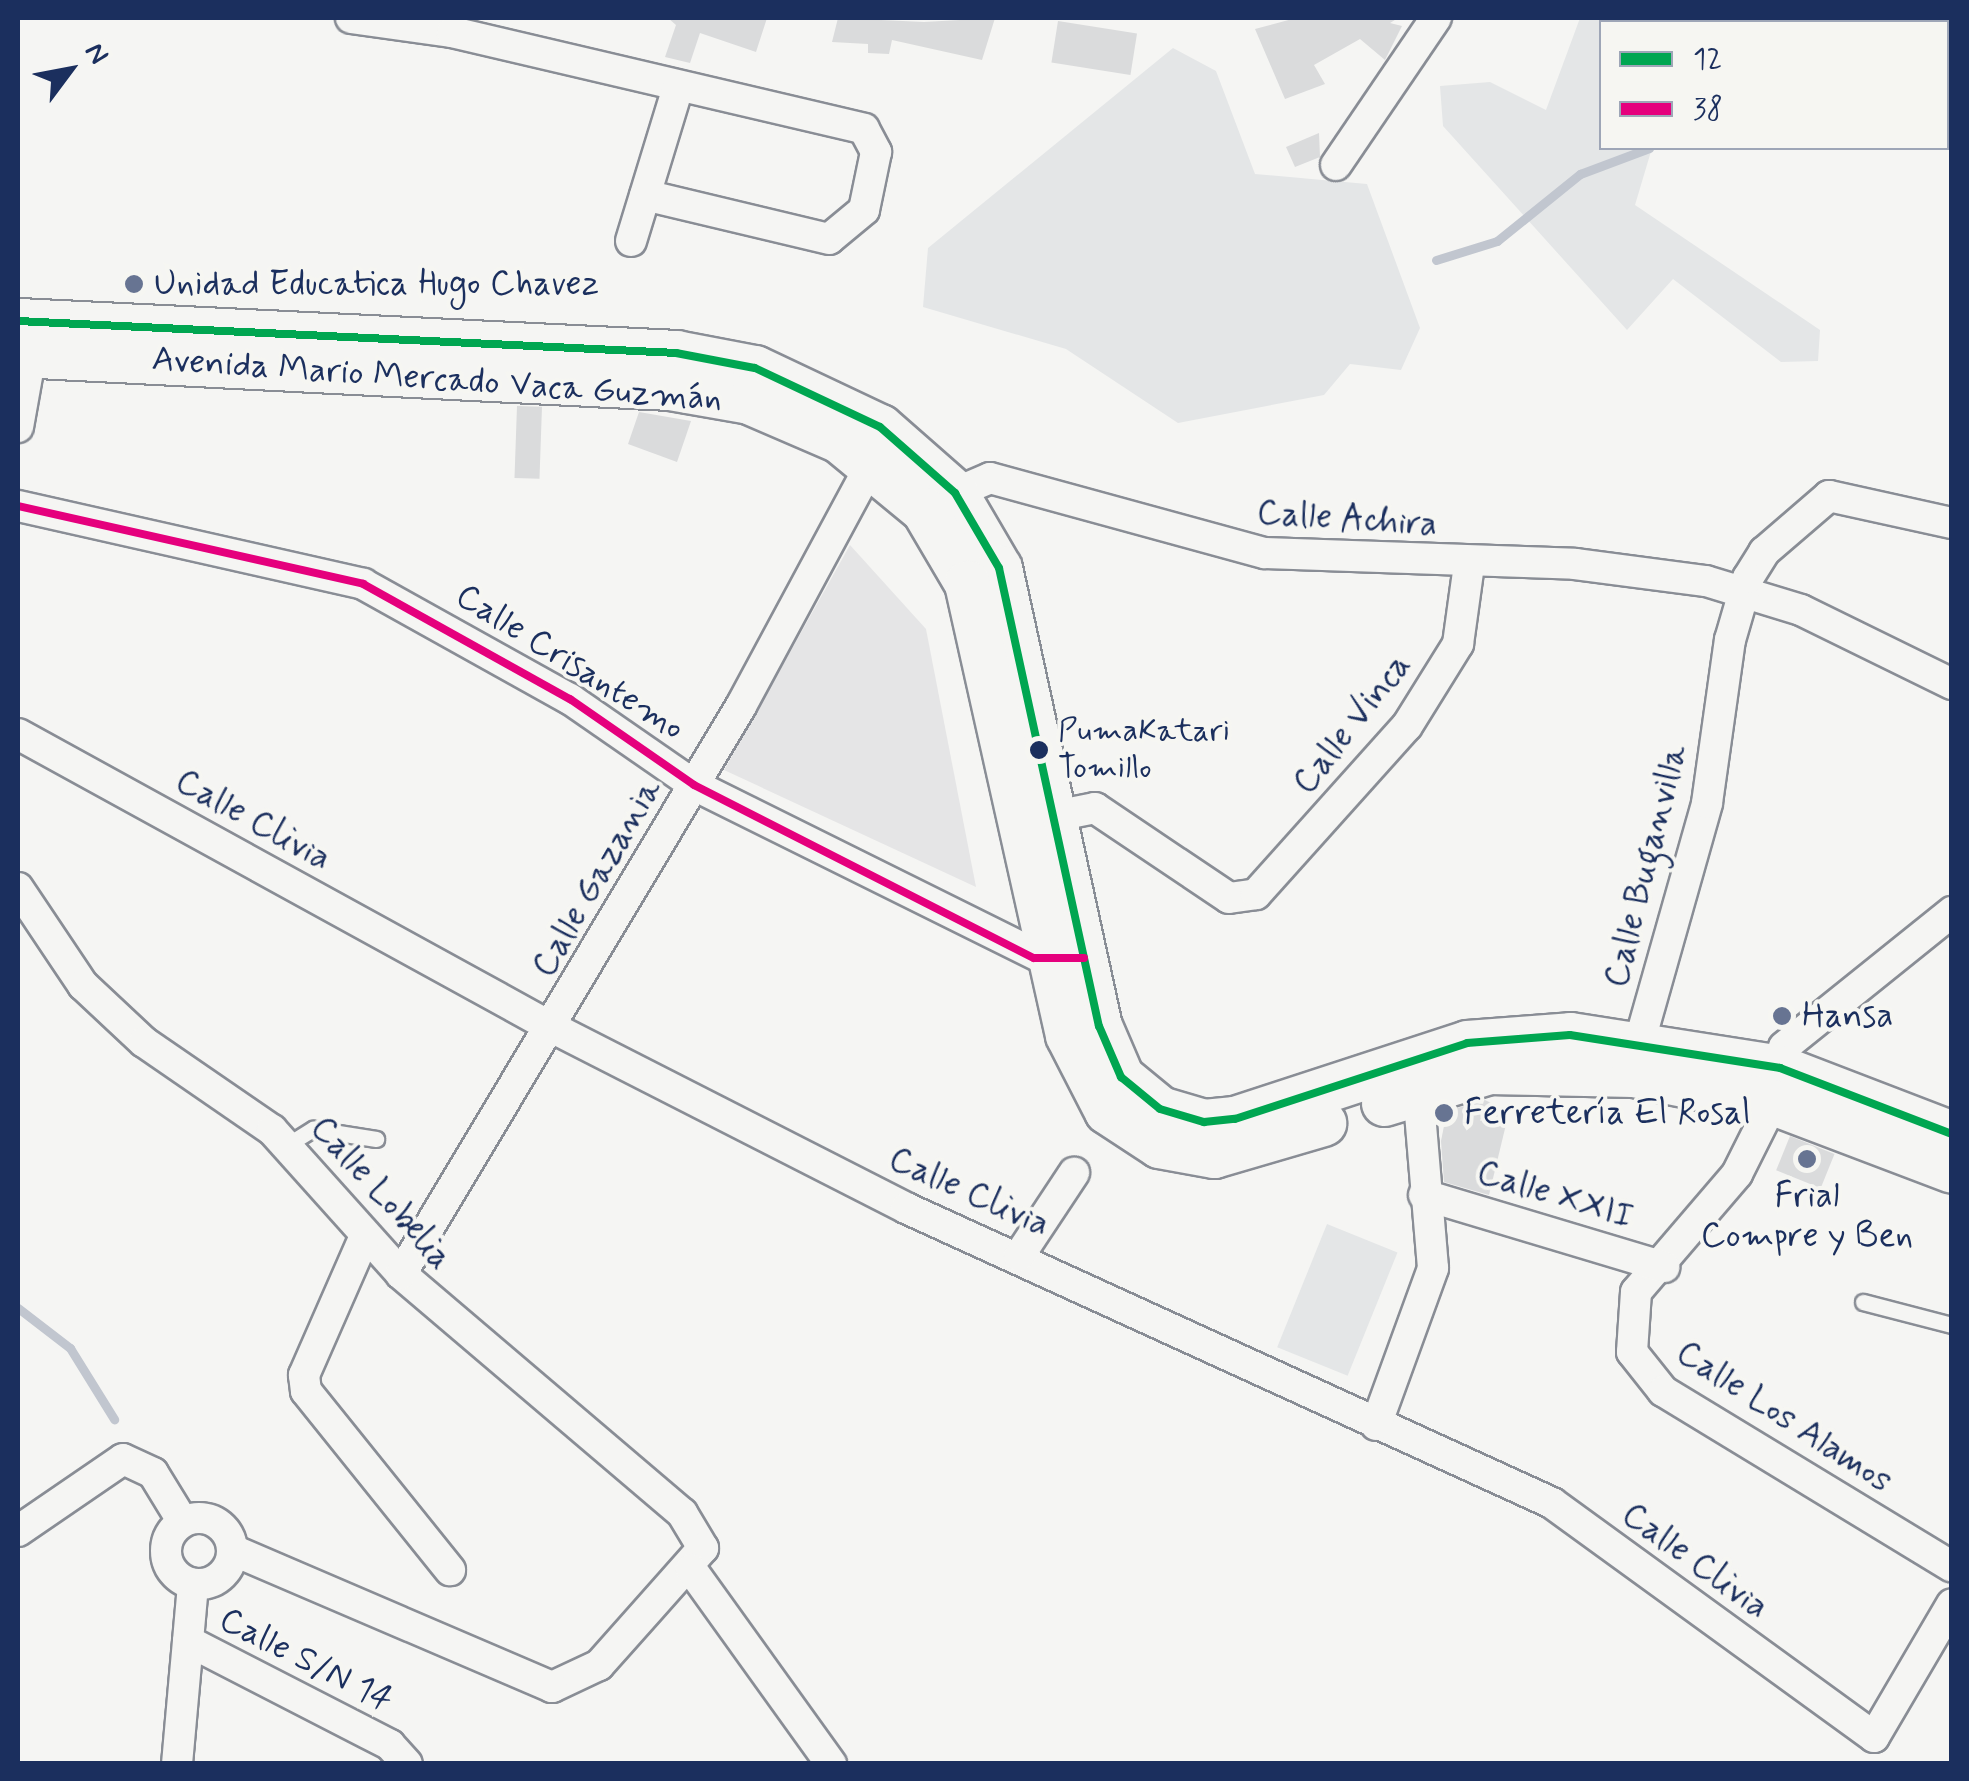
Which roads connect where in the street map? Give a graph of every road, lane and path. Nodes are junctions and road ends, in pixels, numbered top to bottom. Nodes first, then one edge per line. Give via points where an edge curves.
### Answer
1 (351, 18) edge
2 (1436, 18) edge
3 (456, 25) edge
4 (676, 91) junction
5 (1336, 164) dead end
6 (645, 196) junction
7 (631, 242) dead end
8 (25, 338) edge
9 (18, 427) edge
10 (894, 460) junction
11 (955, 494) junction
12 (18, 506) edge
13 (1952, 522) edge
14 (1469, 565) junction
15 (1745, 590) junction
16 (1952, 684) edge
17 (18, 734) edge
18 (694, 785) junction
19 (1055, 816) junction
20 (18, 888) edge
21 (1952, 912) edge
22 (1068, 961) junction
23 (554, 1028) junction
24 (1636, 1059) junction
25 (1776, 1085) junction
26 (1418, 1091) junction
27 (1952, 1134) edge
28 (376, 1139) dead end
29 (287, 1145) junction
30 (1952, 1170) edge
31 (1074, 1173) dead end
32 (1424, 1195) junction
33 (365, 1236) junction
34 (1020, 1256) junction
35 (1664, 1266) junction
36 (401, 1274) junction
37 (1863, 1302) dead end
38 (1952, 1324) edge
39 (1376, 1425) junction
40 (183, 1522) junction
41 (18, 1531) edge
42 (232, 1550) junction
43 (1952, 1567) edge
44 (691, 1569) junction
45 (450, 1570) dead end
46 (193, 1584) junction
47 (1952, 1604) edge
48 (188, 1641) junction
49 (395, 1757) edge
50 (177, 1764) edge
51 (831, 1764) edge

1 - 3 street
2 - 5 street
3 - 4 street
4 - 6 street
4 - 6 street via 864,129 876,152 864,210 829,239 810,240
6 - 7 street
8 - 9 street
8 - 10 main road, Avenida Mario Mercado Vaca Guzmán via 714,358 792,381
10 - 11 main road, Avenida Mario Mercado Vaca Guzmán
10 - 18 street, Calle Gazania via 864,478
10 - 22 main road, Avenida Mario Mercado Vaca Guzmán via 967,582
11 - 14 street, Calle Achira via 990,478 1225,547
11 - 19 main road, Avenida Mario Mercado Vaca Guzmán via 980,529 1013,611
12 - 18 street, Calle Crisantemo via 363,584 570,700
13 - 15 street, Calle Buganvilla via 1830,496 1764,552
14 - 15 street, Calle Achira via 1575,564
14 - 19 street, Calle Vinca via 1458,644 1408,726 1327,820 1242,900 1095,808
15 - 16 street, Calle Achira
15 - 24 street, Calle Buganvilla via 1730,640 1707,802
17 - 23 street, Calle Clivia
18 - 22 street, Calle Crisantemo
18 - 23 street, Calle Gazania
19 - 22 main road, Avenida Mario Mercado Vaca Guzmán
20 - 29 street, Calle Lobelia via 83,985 144,1042
21 - 25 street, Calle Los Alamos via 1784,1046
22 - 24 main road, Avenida Mario Mercado Vaca Guzmán via 1121,1078 1160,1109 1204,1122 1277,1107 1467,1043 1570,1035
22 - 26 main road, Avenida Mario Mercado Vaca Guzmán via 1078,1065 1107,1111 1159,1145 1214,1155 1240,1150
23 - 34 street, Calle Clivia via 906,1208
23 - 36 street, Calle Gazania
24 - 25 main road, Avenida Mario Mercado Vaca Guzmán
24 - 26 main road, Avenida Mario Mercado Vaca Guzmán via 1520,1068
25 - 27 main road, Avenida Mario Mercado Vaca Guzmán
25 - 30 main road, Avenida Mario Mercado Vaca Guzmán
25 - 35 street, Calle Los Alamos via 1737,1174
26 - 32 street
28 - 29 lane via 313,1129
29 - 33 street, Calle Lobelia
31 - 34 street
32 - 35 street, Calle XXII
32 - 39 street via 1433,1268
33 - 36 street, Calle Lobelia
33 - 45 street via 304,1375 306,1391
34 - 39 street, Calle Clivia
35 - 43 street, Calle Los Alamos via 1636,1292 1629,1335 1643,1371 1779,1466
36 - 44 street, Calle Lobelia via 703,1539
37 - 38 lane
39 - 47 street, Calle Clivia via 1552,1503 1874,1737
40 - 41 street via 153,1473 123,1460
40 - 42 street via 218,1524
40 - 46 street via 168,1538 166,1557
42 - 44 street via 552,1687 599,1665
42 - 46 street via 220,1576
44 - 51 street
46 - 48 street
48 - 49 street, Calle S/N 14
48 - 50 street

